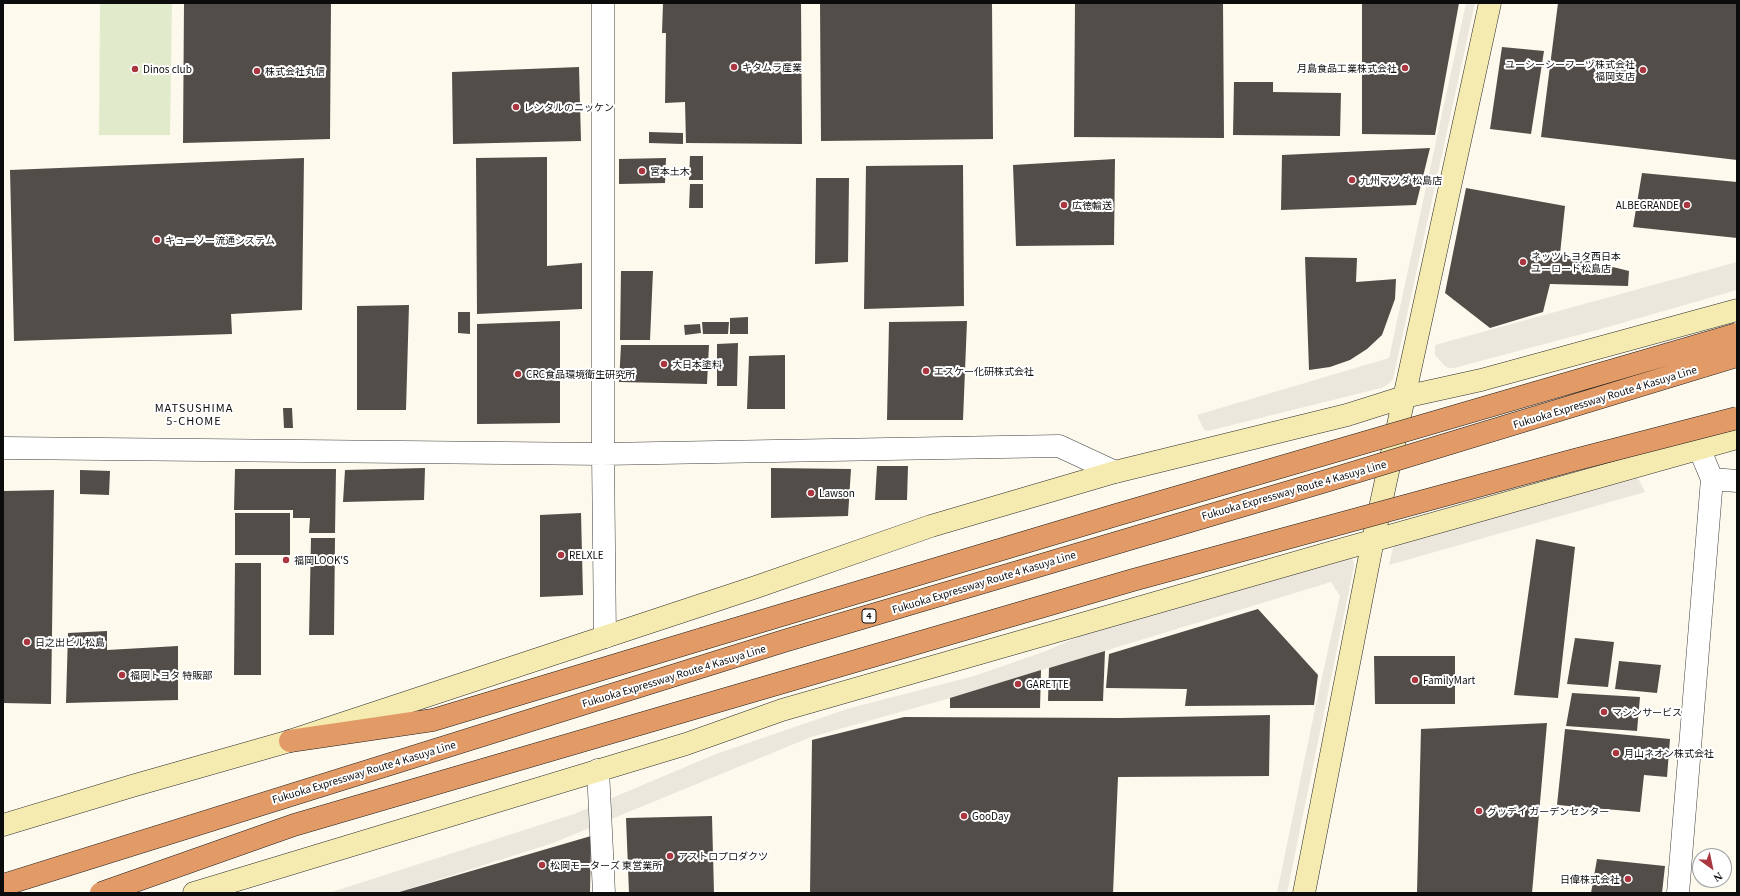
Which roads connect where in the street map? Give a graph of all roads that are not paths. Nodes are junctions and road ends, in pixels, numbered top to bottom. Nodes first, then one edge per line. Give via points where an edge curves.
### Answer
1 (603, 3) edge
2 (1490, 3) edge
3 (1737, 310) edge
4 (1737, 334) edge
5 (1737, 356) edge
6 (1404, 397) junction
7 (1737, 418) edge
8 (1737, 438) edge
9 (3, 448) edge
10 (1699, 448) junction
11 (603, 454) junction
12 (1115, 472) junction
13 (1712, 479) junction
14 (1737, 481) edge
15 (1373, 540) junction
16 (605, 637) junction
17 (290, 741) junction
18 (598, 770) junction
19 (3, 825) edge
20 (3, 885) edge
21 (101, 893) edge
22 (194, 893) edge
23 (604, 893) edge
24 (1304, 893) edge
25 (1678, 893) edge

1 - 11 street
2 - 6 street
3 - 6 street via 1481,380
4 - 17 highway, bridge via 1108,518 433,720
5 - 20 highway, Fukuoka Expressway Route 4 Kasuya Line / 4, bridge via 776,644
6 - 12 street via 1347,415
6 - 15 street
7 - 21 highway, bridge via 1126,582 294,825
8 - 10 street
9 - 11 street
10 - 13 street
10 - 15 street
11 - 12 street via 1059,446
11 - 16 street
12 - 16 street via 931,526
13 - 14 street
13 - 25 street
15 - 18 street via 782,710 686,744
15 - 24 street
16 - 17 street
17 - 19 street
18 - 22 street
18 - 23 street

